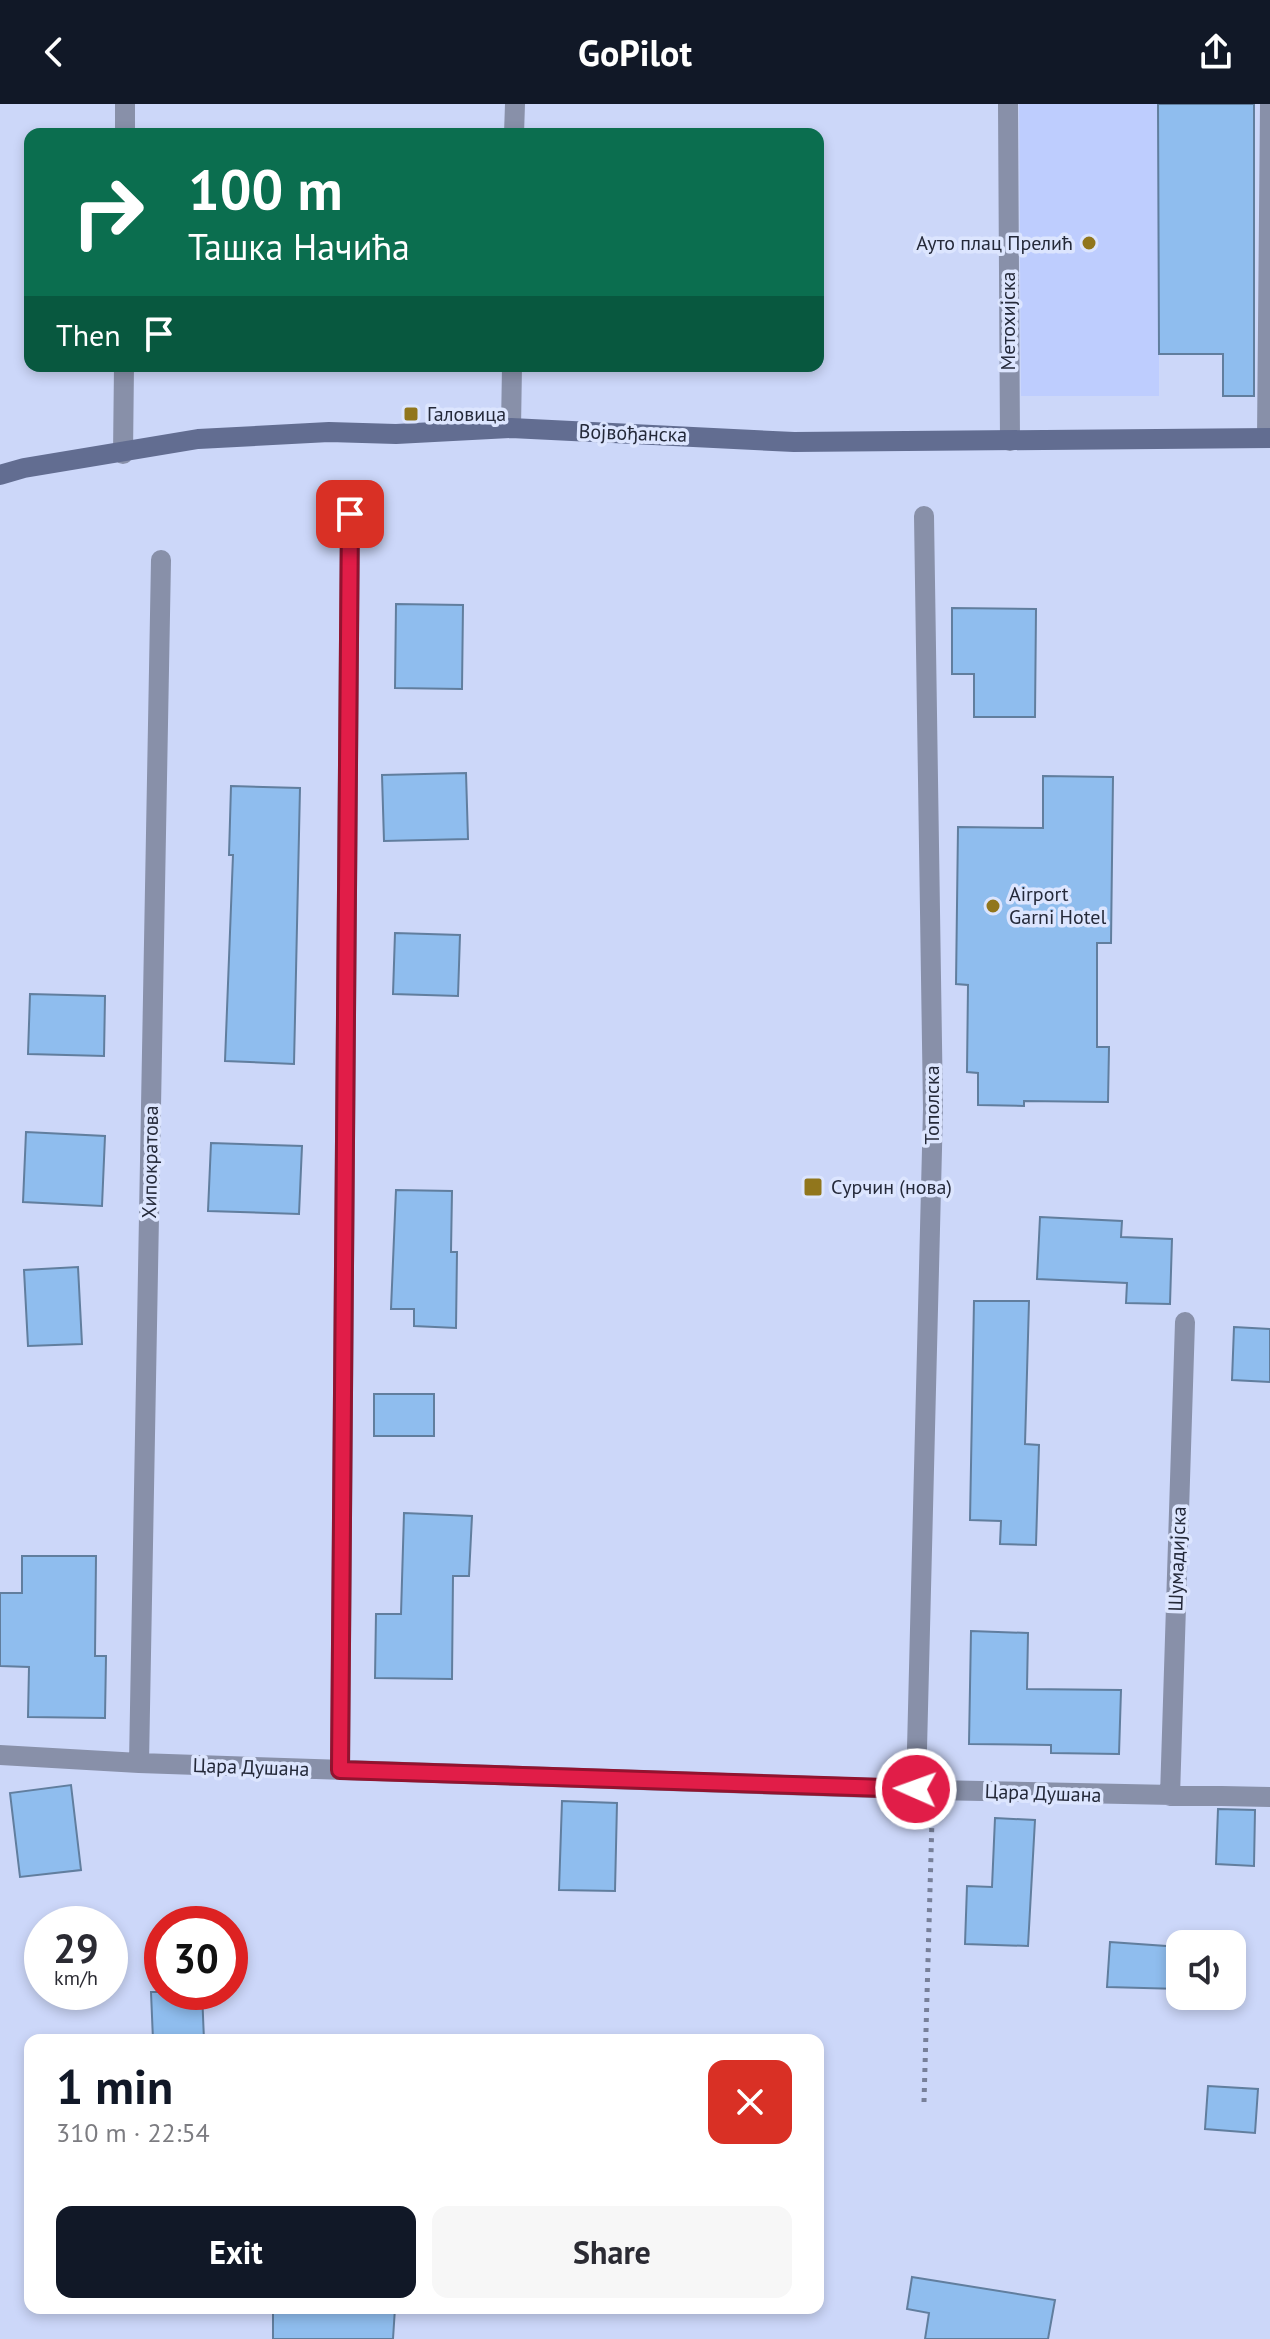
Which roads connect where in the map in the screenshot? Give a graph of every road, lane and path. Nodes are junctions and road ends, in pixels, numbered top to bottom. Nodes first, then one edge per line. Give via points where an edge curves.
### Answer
1 (125, 104) edge
2 (515, 104) edge
3 (1008, 104) edge
4 (1270, 104) edge
5 (125, 128) edge
6 (514, 128) edge
7 (124, 372) edge
8 (512, 372) edge
9 (511, 428) junction
10 (1268, 438) edge
11 (1010, 441) junction
12 (123, 454) junction
13 (0, 475) edge
14 (350, 514) dead end
15 (924, 516) dead end
16 (161, 560) dead end
17 (1185, 1322) dead end
18 (0, 1755) edge
19 (139, 1763) junction
20 (340, 1770) junction
21 (924, 1789) junction
22 (1170, 1796) junction
23 (1270, 1797) edge
24 (924, 2102) dead end

1 - 5 street
2 - 6 street
3 - 11 street, Метохијска
4 - 10 street
7 - 12 street
8 - 9 street
9 - 11 main road, Војвођанска via 794,442
9 - 12 main road, Војвођанска via 212,438
10 - 11 main road, Војвођанска
12 - 13 main road, Војвођанска
14 - 20 street
15 - 21 street, Тополска via 933,1109
16 - 19 street, Хипократова
17 - 22 street, Шумадијска
18 - 19 street, Цара Душана
19 - 20 street, Цара Душана
20 - 21 street, Цара Душана
21 - 22 street, Цара Душана
21 - 24 path
22 - 23 street, Цара Душана

